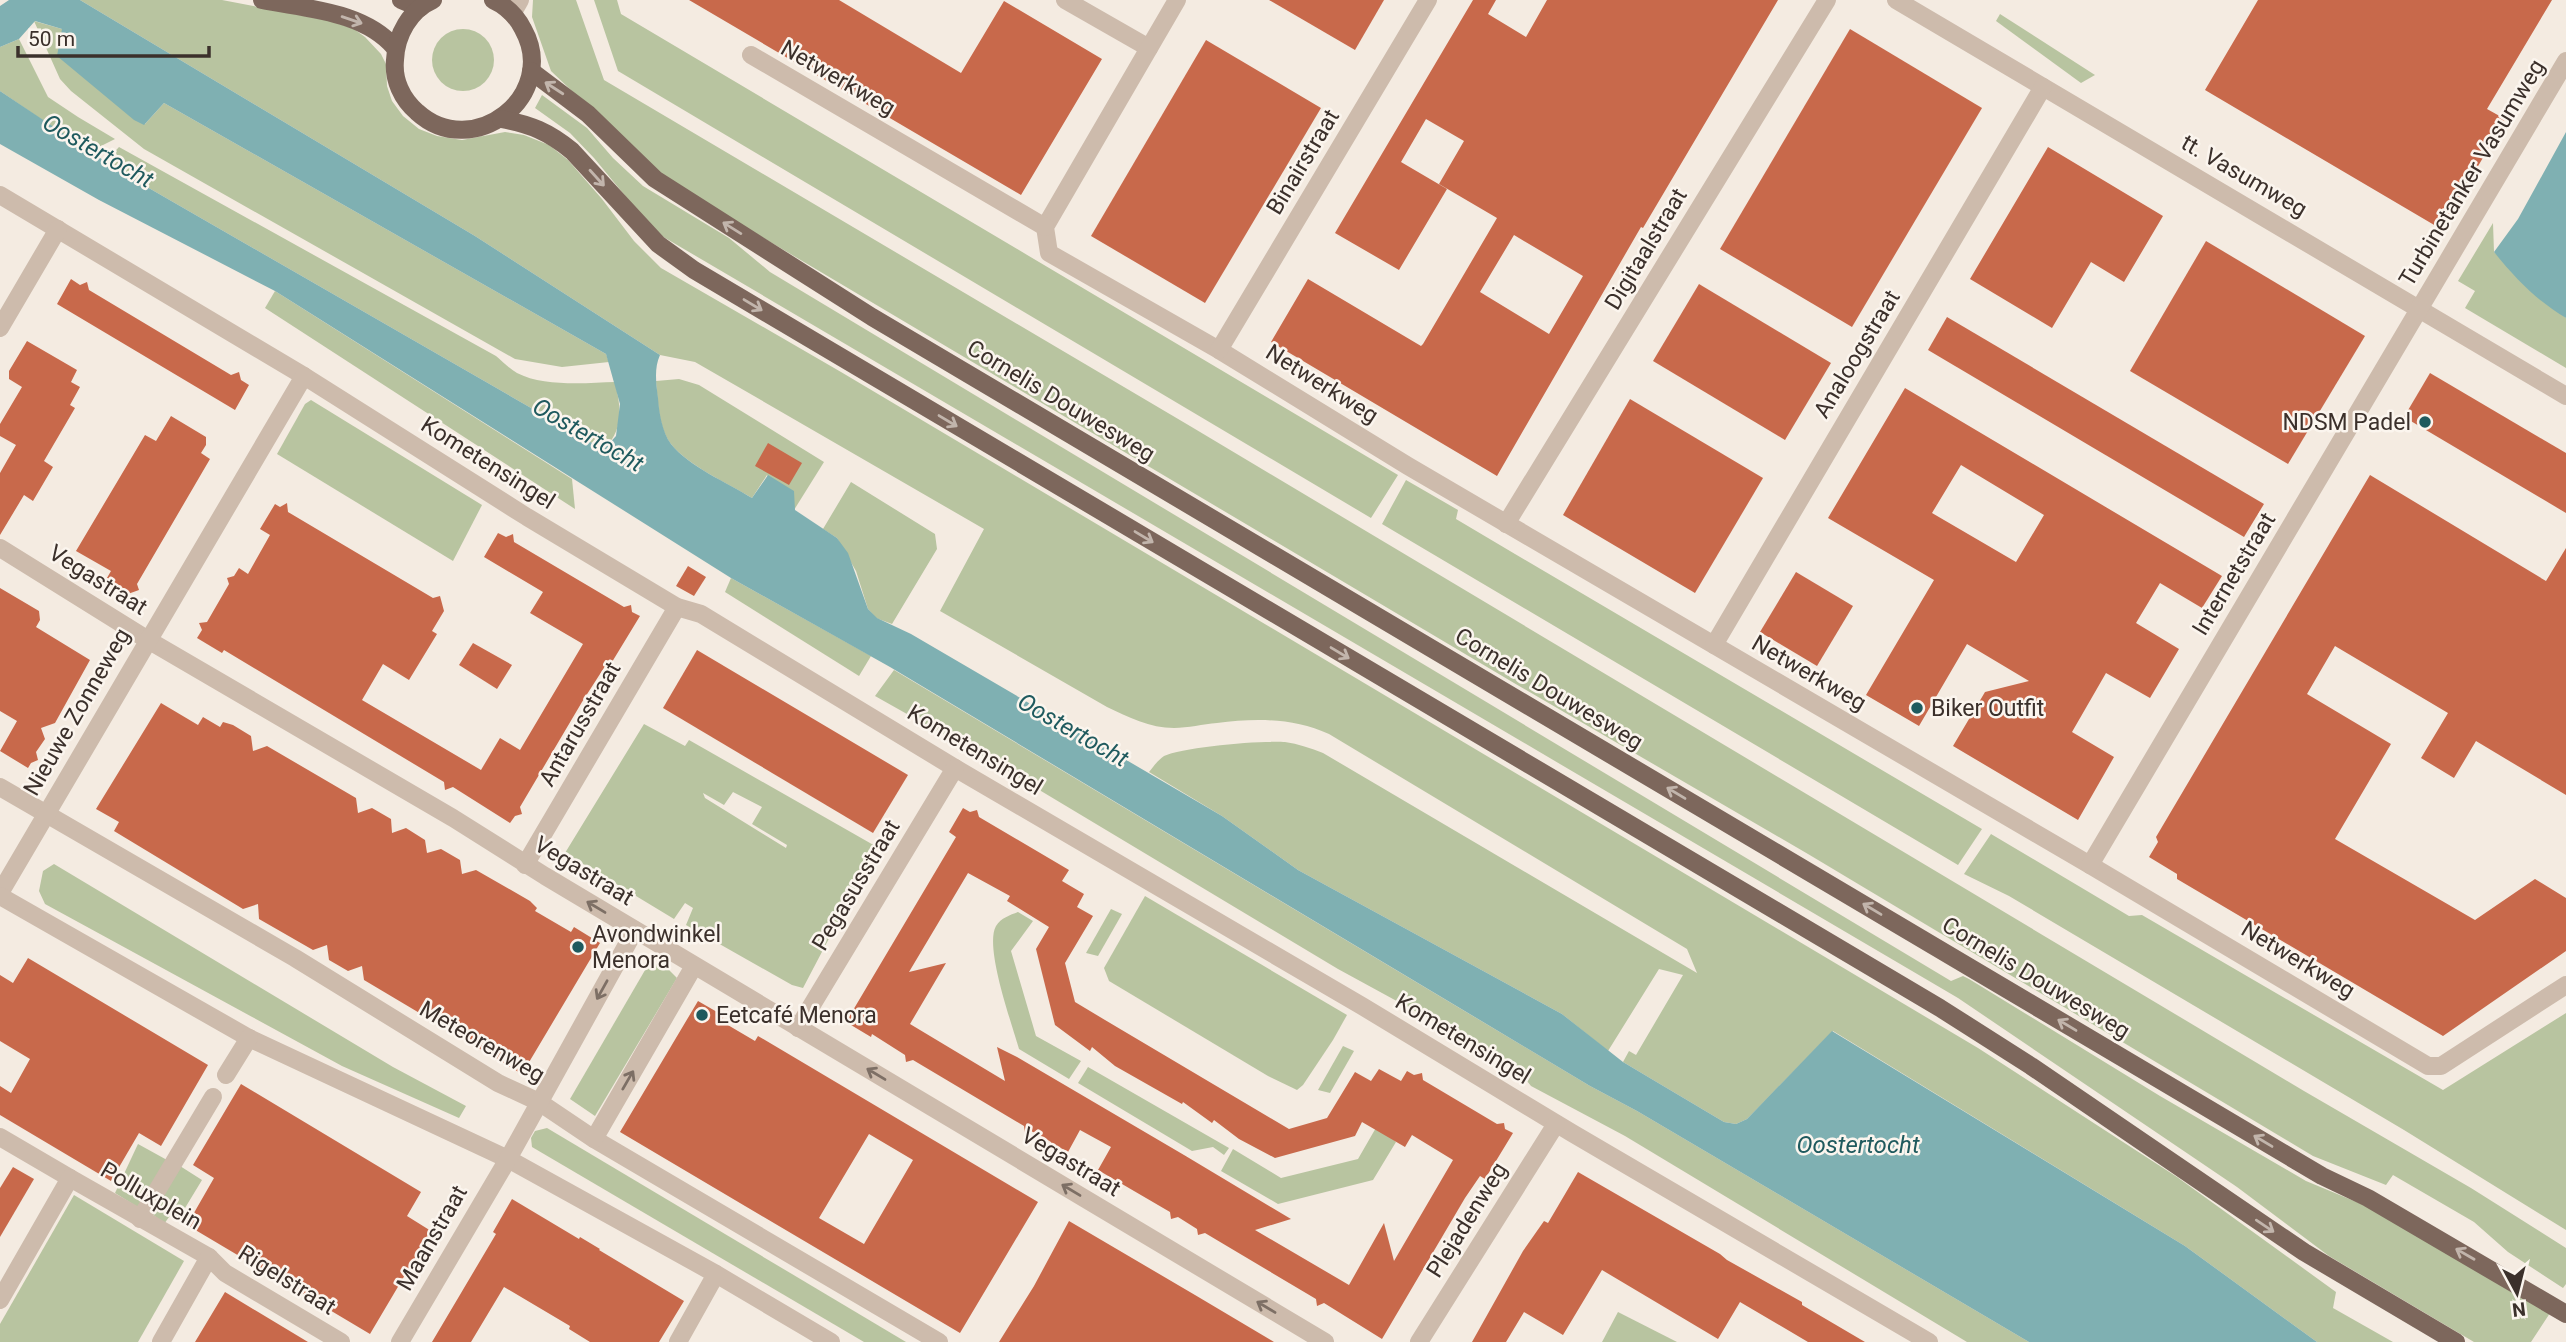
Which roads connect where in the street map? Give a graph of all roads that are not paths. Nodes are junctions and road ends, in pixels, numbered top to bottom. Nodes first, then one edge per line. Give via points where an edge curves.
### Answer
1 (262, 0) edge
2 (401, 0) edge
3 (493, 0) edge
4 (1065, 0) edge
5 (1177, 0) edge
6 (1428, 0) edge
7 (1826, 0) edge
8 (1896, 0) edge
9 (426, 4) edge
10 (516, 7) edge
11 (395, 48) junction
12 (1149, 48) junction
13 (751, 55) dead end
14 (2566, 61) edge
15 (531, 71) junction
16 (2043, 87) junction
17 (500, 119) junction
18 (0, 194) edge
19 (1045, 227) junction
20 (58, 229) junction
21 (2420, 309) junction
22 (0, 328) edge
23 (1219, 349) junction
24 (304, 376) junction
25 (2566, 396) edge
26 (1506, 524) junction
27 (0, 548) edge
28 (677, 607) junction
29 (148, 640) junction
30 (1714, 645) junction
31 (955, 768) junction
32 (0, 787) edge
33 (46, 813) junction
34 (525, 865) junction
35 (2090, 865) junction
36 (0, 894) edge
37 (635, 930) junction
38 (694, 966) junction
39 (2566, 985) edge
40 (799, 1028) junction
41 (249, 1038) junction
42 (226, 1075) dead end
43 (213, 1097) dead end
44 (539, 1102) junction
45 (1556, 1124) junction
46 (0, 1137) edge
47 (594, 1139) junction
48 (508, 1159) junction
49 (70, 1178) junction
50 (141, 1219) junction
51 (209, 1257) junction
52 (716, 1274) junction
53 (0, 1300) edge
54 (2566, 1314) edge
55 (162, 1342) edge
56 (341, 1342) edge
57 (400, 1342) edge
58 (678, 1342) edge
59 (831, 1342) edge
60 (939, 1342) edge
61 (1325, 1342) edge
62 (1419, 1342) edge
63 (1929, 1342) edge
64 (2456, 1342) edge

1 -> 11 main road via 354,20 372,28
2 - 9 main road
3 - 10 main road
4 - 12 street
5 - 12 street
6 - 23 street, Binairstraat
7 - 26 street, Digitaalstraat
8 - 16 street, tt. Vasumweg
9 - 11 main road via 403,30
10 - 15 main road via 532,59
11 - 17 main road via 399,87 409,105 424,118 462,130 482,128
12 - 19 street
13 - 19 street, Netwerkweg
14 - 21 street, Turbinetanker Vasumweg
15 - 17 main road via 520,99
54 -> 15 main road, Cornelis Douwesweg via 2310,1169 872,317 655,179 589,114
16 - 21 street, tt. Vasumweg
16 - 30 street, Analoogstraat
17 -> 64 main road via 543,129 559,140 658,244 694,270 1940,1008 2304,1252
18 - 20 street, Kometensingel
19 - 23 street, Netwerkweg via 1049,253
20 - 22 street
20 - 24 street, Kometensingel
21 - 25 street, tt. Vasumweg
21 - 35 street, Internetstraat
23 - 26 street, Netwerkweg
24 - 28 street, Kometensingel
24 - 29 street, Nieuwe Zonneweg
26 - 30 street, Netwerkweg
27 - 29 street, Vegastraat
28 - 31 street, Kometensingel via 701,614
28 - 34 street, Antarusstraat
29 - 33 street, Nieuwe Zonneweg
29 - 34 street, Vegastraat
30 - 35 street, Netwerkweg
31 - 40 street, Pegasusstraat
31 - 45 street, Kometensingel
32 - 33 street, Meteorenweg
33 - 36 street, Nieuwe Zonneweg
33 - 44 street, Meteorenweg via 498,1083
37 -> 34 street, Vegastraat
35 - 39 street, Netwerkweg via 2428,1066 2441,1066
36 - 41 street
37 - 38 street, Vegastraat
37 -> 44 street, Maanstraat
38 - 40 street, Vegastraat
47 -> 38 street
61 -> 40 street, Vegastraat
41 - 42 street
41 - 48 street
43 - 50 street
44 - 47 street, Meteorenweg
44 - 48 street, Maanstraat
45 - 62 street, Plejadenweg
45 - 63 street, Kometensingel
46 - 49 street
47 - 60 street, Meteorenweg
48 - 52 street
48 - 57 street, Maanstraat
49 - 50 street, Polluxplein
49 - 53 street, Polluxplein
50 - 51 street, Polluxplein
51 - 55 street, Polluxplein
51 - 56 street, Rigelstraat via 225,1273
52 - 58 street
52 - 59 street

